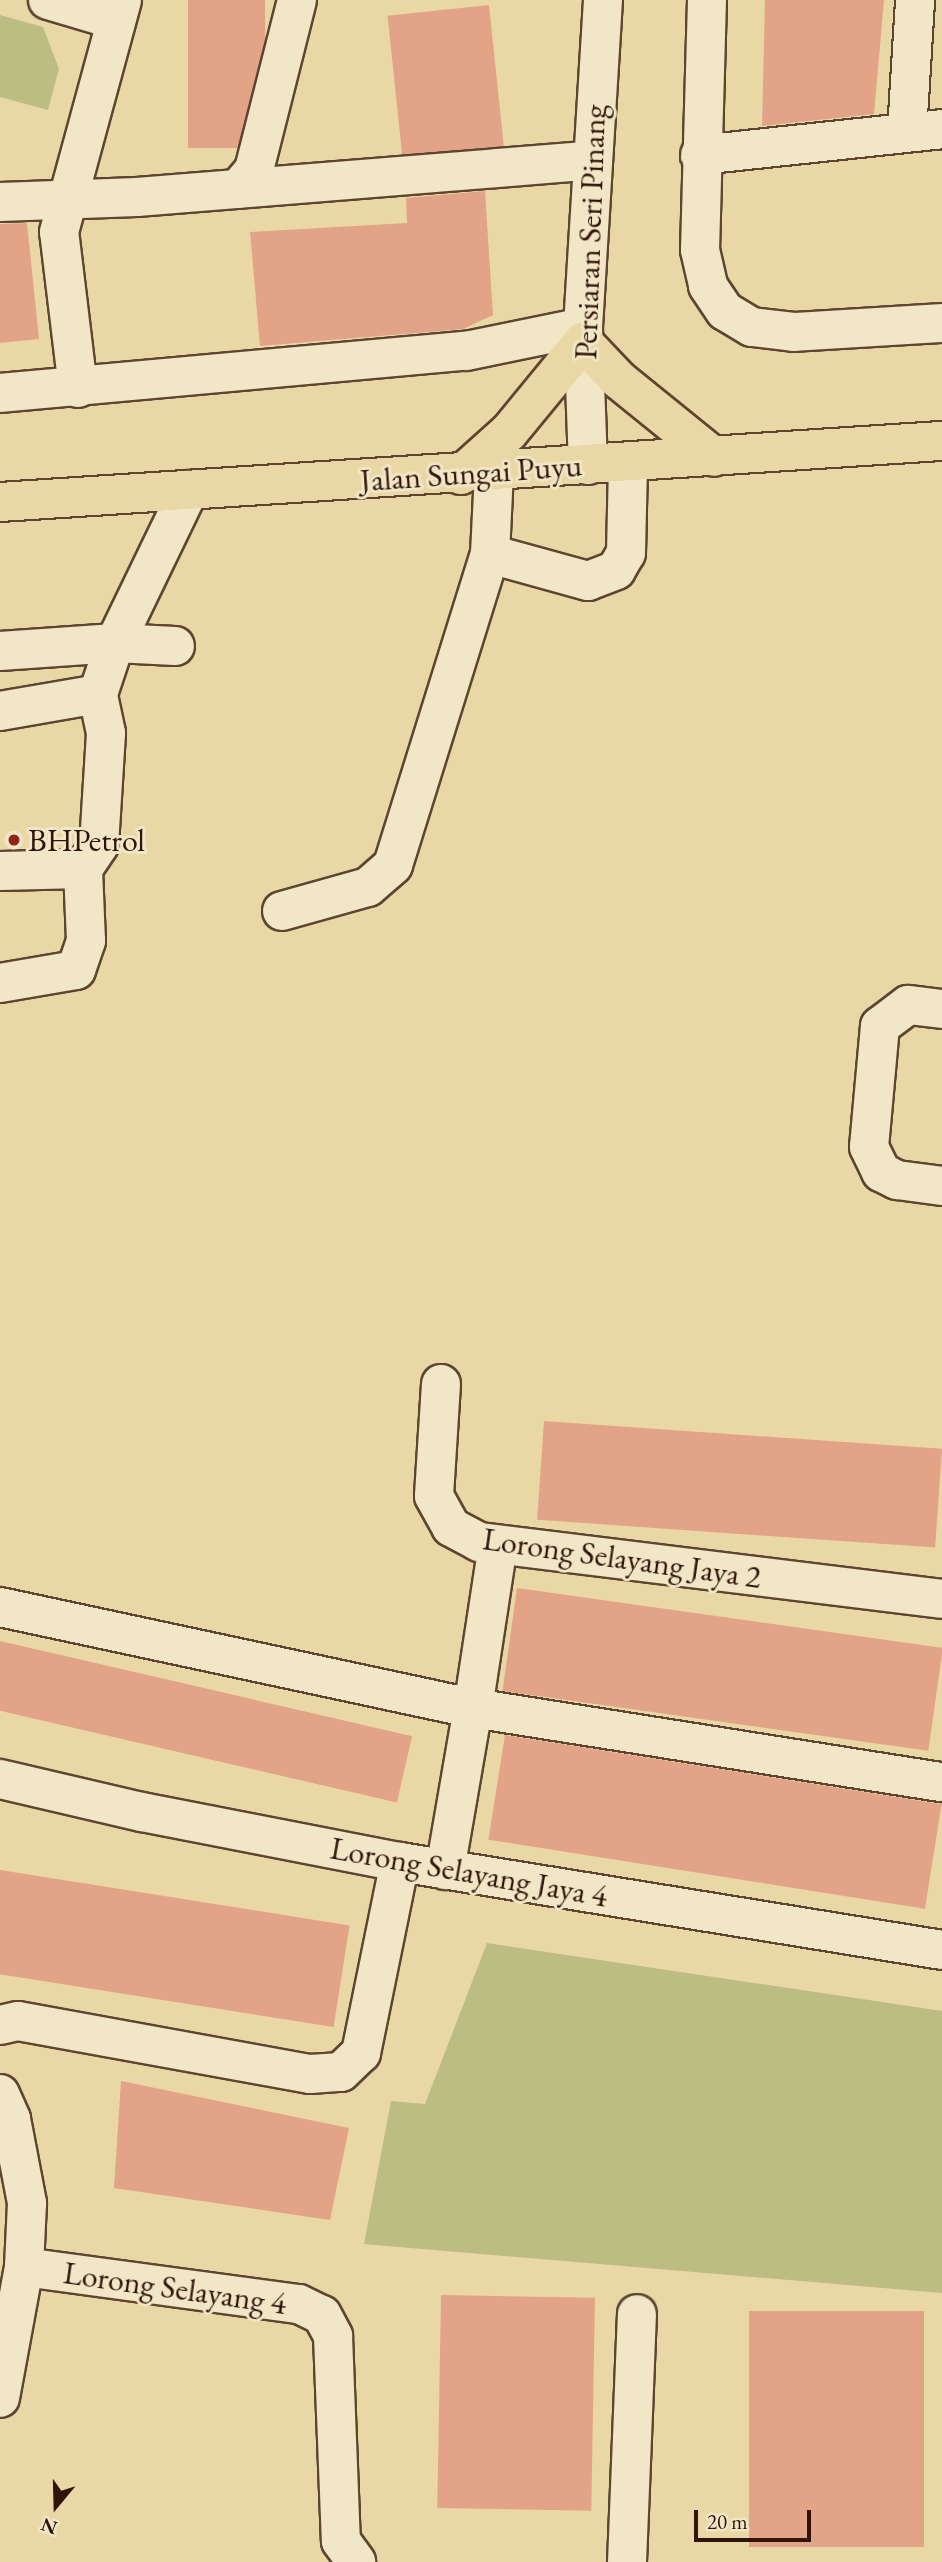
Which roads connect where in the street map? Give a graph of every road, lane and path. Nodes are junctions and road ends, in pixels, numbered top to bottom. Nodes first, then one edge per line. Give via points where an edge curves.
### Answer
1 (48, 0) edge
2 (297, 0) edge
3 (603, 0) edge
4 (707, 0) edge
5 (915, 0) edge
6 (119, 10) edge
7 (925, 130) edge
8 (700, 155) junction
9 (589, 161) junction
10 (238, 189) junction
11 (64, 198) junction
12 (0, 202) edge
13 (942, 323) edge
14 (583, 335) junction
15 (78, 388) junction
16 (0, 393) edge
17 (942, 441) edge
18 (714, 457) junction
19 (628, 463) junction
20 (588, 465) junction
21 (477, 474) junction
22 (189, 490) junction
23 (0, 502) edge
24 (489, 554) junction
25 (115, 643) junction
26 (175, 646) dead end
27 (0, 651) edge
28 (98, 694) junction
29 (0, 711) edge
30 (83, 869) junction
31 (0, 871) edge
32 (282, 911) dead end
33 (0, 983) edge
34 (942, 1009) edge
35 (942, 1185) edge
36 (441, 1384) dead end
37 (498, 1545) junction
38 (942, 1599) edge
39 (0, 1607) edge
40 (473, 1708) junction
41 (0, 1779) edge
42 (942, 1782) edge
43 (400, 1862) junction
44 (445, 1870) junction
45 (942, 1950) edge
46 (0, 2025) edge
47 (0, 2094) edge
48 (24, 2267) junction
49 (637, 2314) dead end
50 (5, 2349) edge
51 (0, 2398) edge
52 (356, 2562) edge
53 (627, 2562) edge

1 - 6 street
2 - 10 street via 254,170
3 - 9 street, Persiaran Seri Pinang
4 - 8 street
5 - 7 street
6 - 11 street
7 - 8 street
8 - 13 street via 699,250 708,286 724,311 752,327 794,332
9 - 10 street
9 - 14 street, Persiaran Seri Pinang
10 - 11 street
11 - 12 street
11 - 15 street via 59,232
14 - 15 street via 466,351
14 - 18 main road via 619,380
14 - 20 street, Persiaran Seri Pinang
14 - 21 main road
15 - 16 street
17 - 18 main road, Jalan Sungai Puyu
18 - 19 main road, Jalan Sungai Puyu
19 - 20 main road, Jalan Sungai Puyu
19 - 24 street via 626,553 616,570 588,581
20 - 21 main road, Jalan Sungai Puyu
21 - 22 main road, Jalan Sungai Puyu
21 - 24 street
22 - 23 main road, Jalan Sungai Puyu
22 - 25 street
24 - 32 street via 393,865 368,887
25 - 26 street
25 - 27 street
25 - 28 street
28 - 29 street
28 - 30 street via 106,733 99,845
30 - 31 street
30 - 33 street via 86,941 76,970
34 - 35 street via 908,1005 880,1026 869,1147 881,1172 897,1181
36 - 37 street, Lorong Selayang Jaya 2 via 433,1496 451,1527 479,1542
37 - 38 street, Lorong Selayang Jaya 2
37 - 40 street
39 - 40 street
40 - 42 street
40 - 44 street
41 - 43 street, Lorong Selayang Jaya 4
43 - 44 street, Lorong Selayang Jaya 4
43 - 46 street via 361,2053 341,2073 310,2074 18,2021
44 - 45 street, Lorong Selayang Jaya 4
47 - 48 street via 11,2119 27,2203
48 - 50 street
48 - 52 street, Lorong Selayang 4 via 299,2304 322,2315 333,2336 341,2541
49 - 53 street
50 - 51 street

